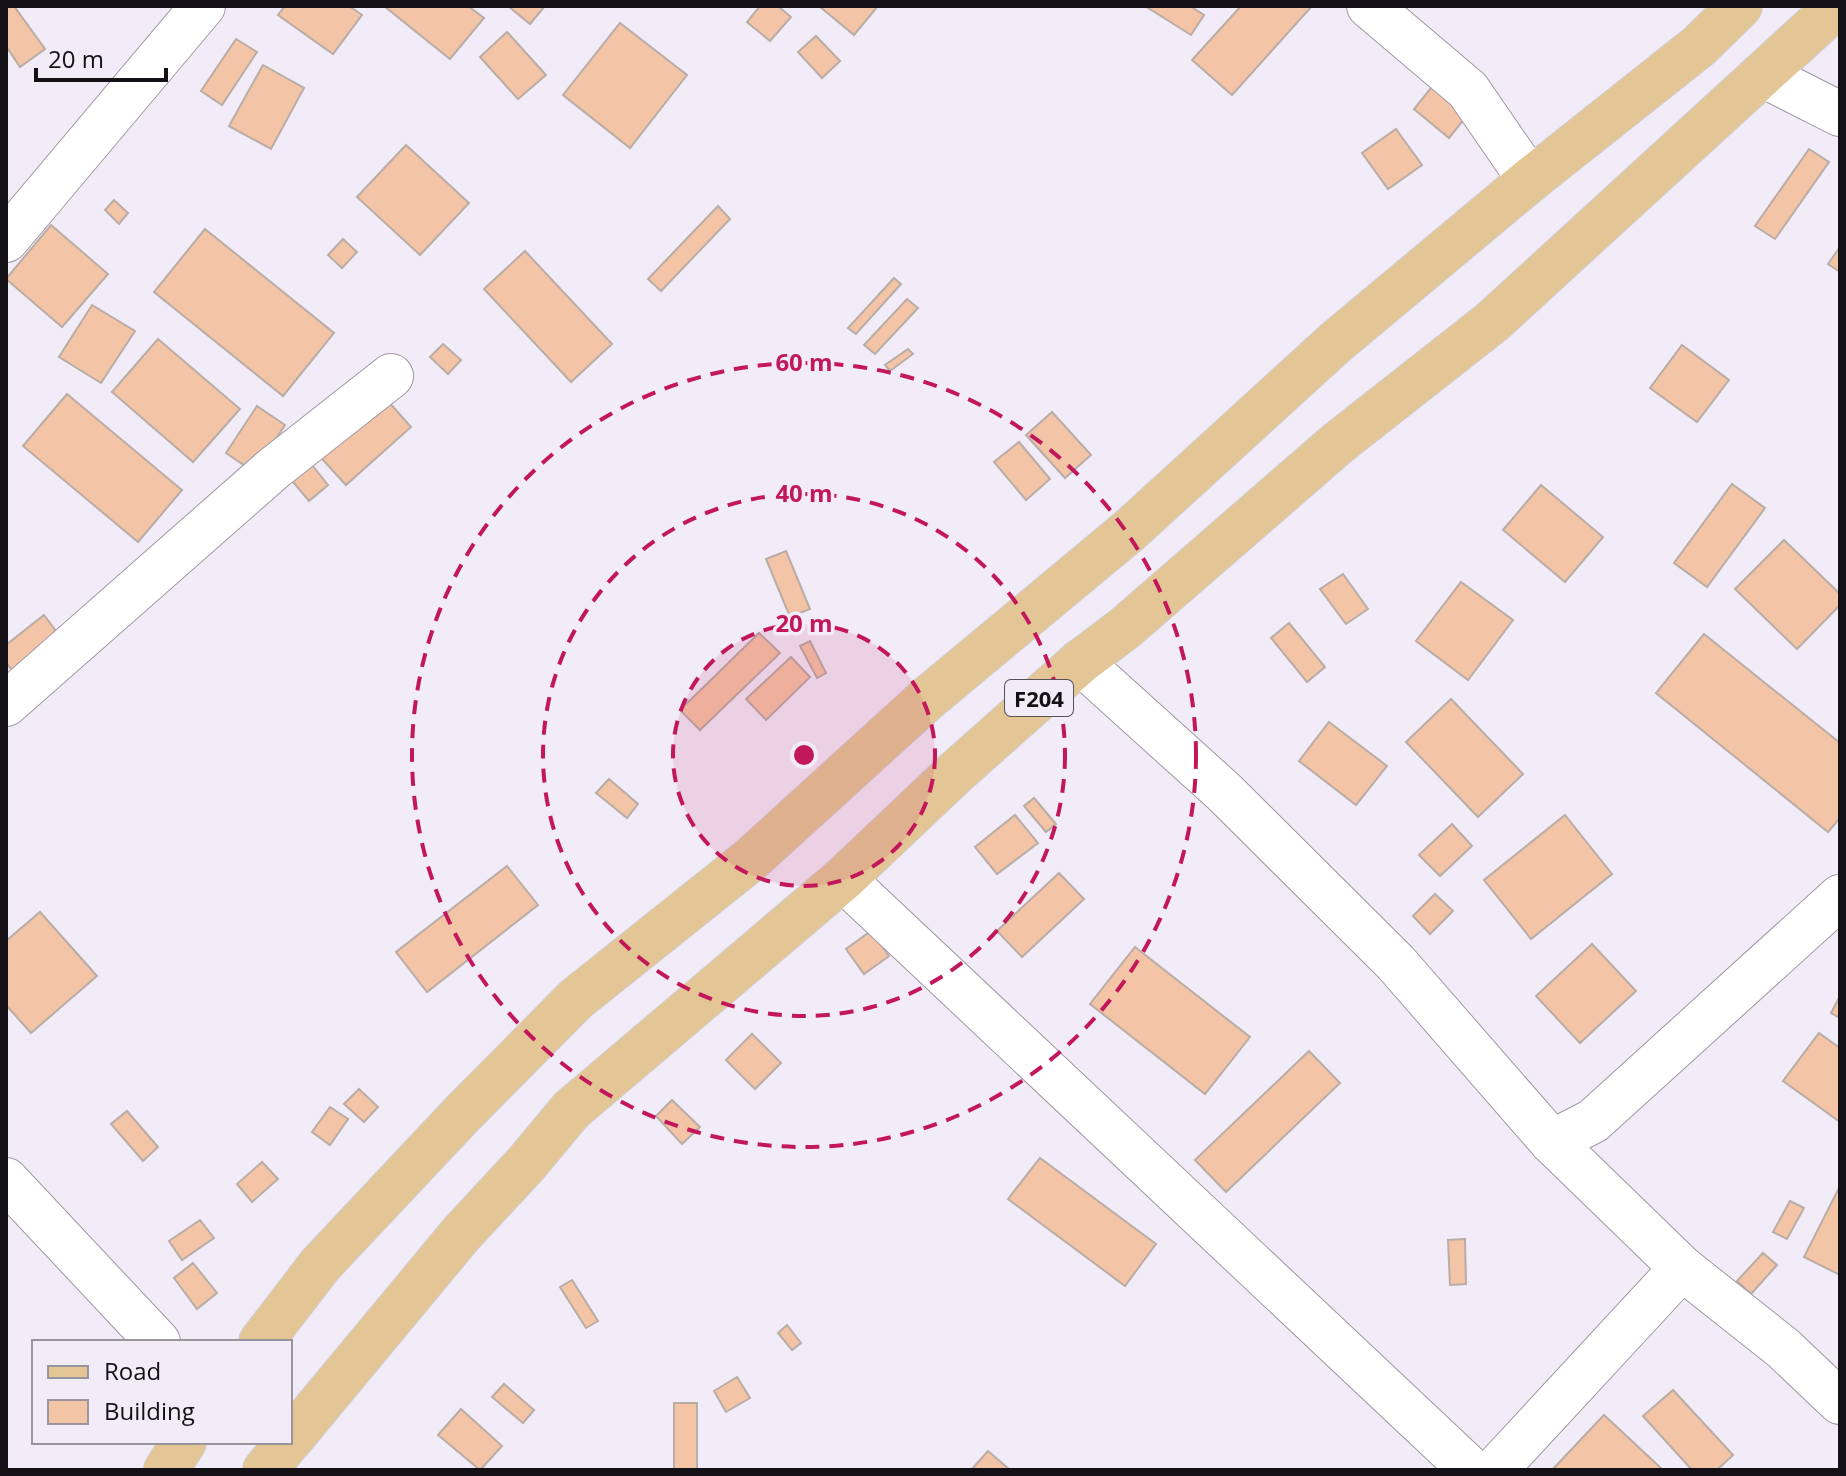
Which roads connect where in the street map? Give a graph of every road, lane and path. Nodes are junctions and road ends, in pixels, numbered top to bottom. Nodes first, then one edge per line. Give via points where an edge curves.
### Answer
1 (203, 6) edge
2 (1369, 6) edge
3 (1740, 6) edge
4 (1837, 6) edge
5 (1763, 75) junction
6 (1840, 114) edge
7 (1530, 180) junction
8 (6, 240) edge
9 (391, 376) dead end
10 (1080, 662) junction
11 (6, 704) edge
12 (843, 879) junction
13 (1840, 897) edge
14 (1552, 1142) junction
15 (6, 1180) edge
16 (1682, 1268) junction
17 (156, 1340) edge
18 (263, 1340) edge
19 (1840, 1402) edge
20 (292, 1437) edge
21 (183, 1444) edge
22 (287, 1444) edge
23 (166, 1470) edge
24 (265, 1470) edge
25 (1471, 1470) edge
26 (1495, 1470) edge

1 - 8 street
2 - 7 street via 1468,90
3 - 7 main road, F204 via 1699,46
4 - 5 main road, F204
5 - 6 street
5 - 10 main road, F204 via 1492,322 1338,443
7 - 18 main road, F204 via 1336,342 1130,530 928,698 750,860 576,999 320,1265
9 - 11 street via 273,469
10 - 12 main road, F204
10 - 14 street via 1224,792 1396,963
12 - 20 main road, F204 via 571,1110
12 - 25 street
13 - 14 street via 1593,1121
14 - 16 street
15 - 17 street
16 - 19 street via 1783,1348
16 - 26 street
21 - 23 main road
22 - 24 main road, F204

